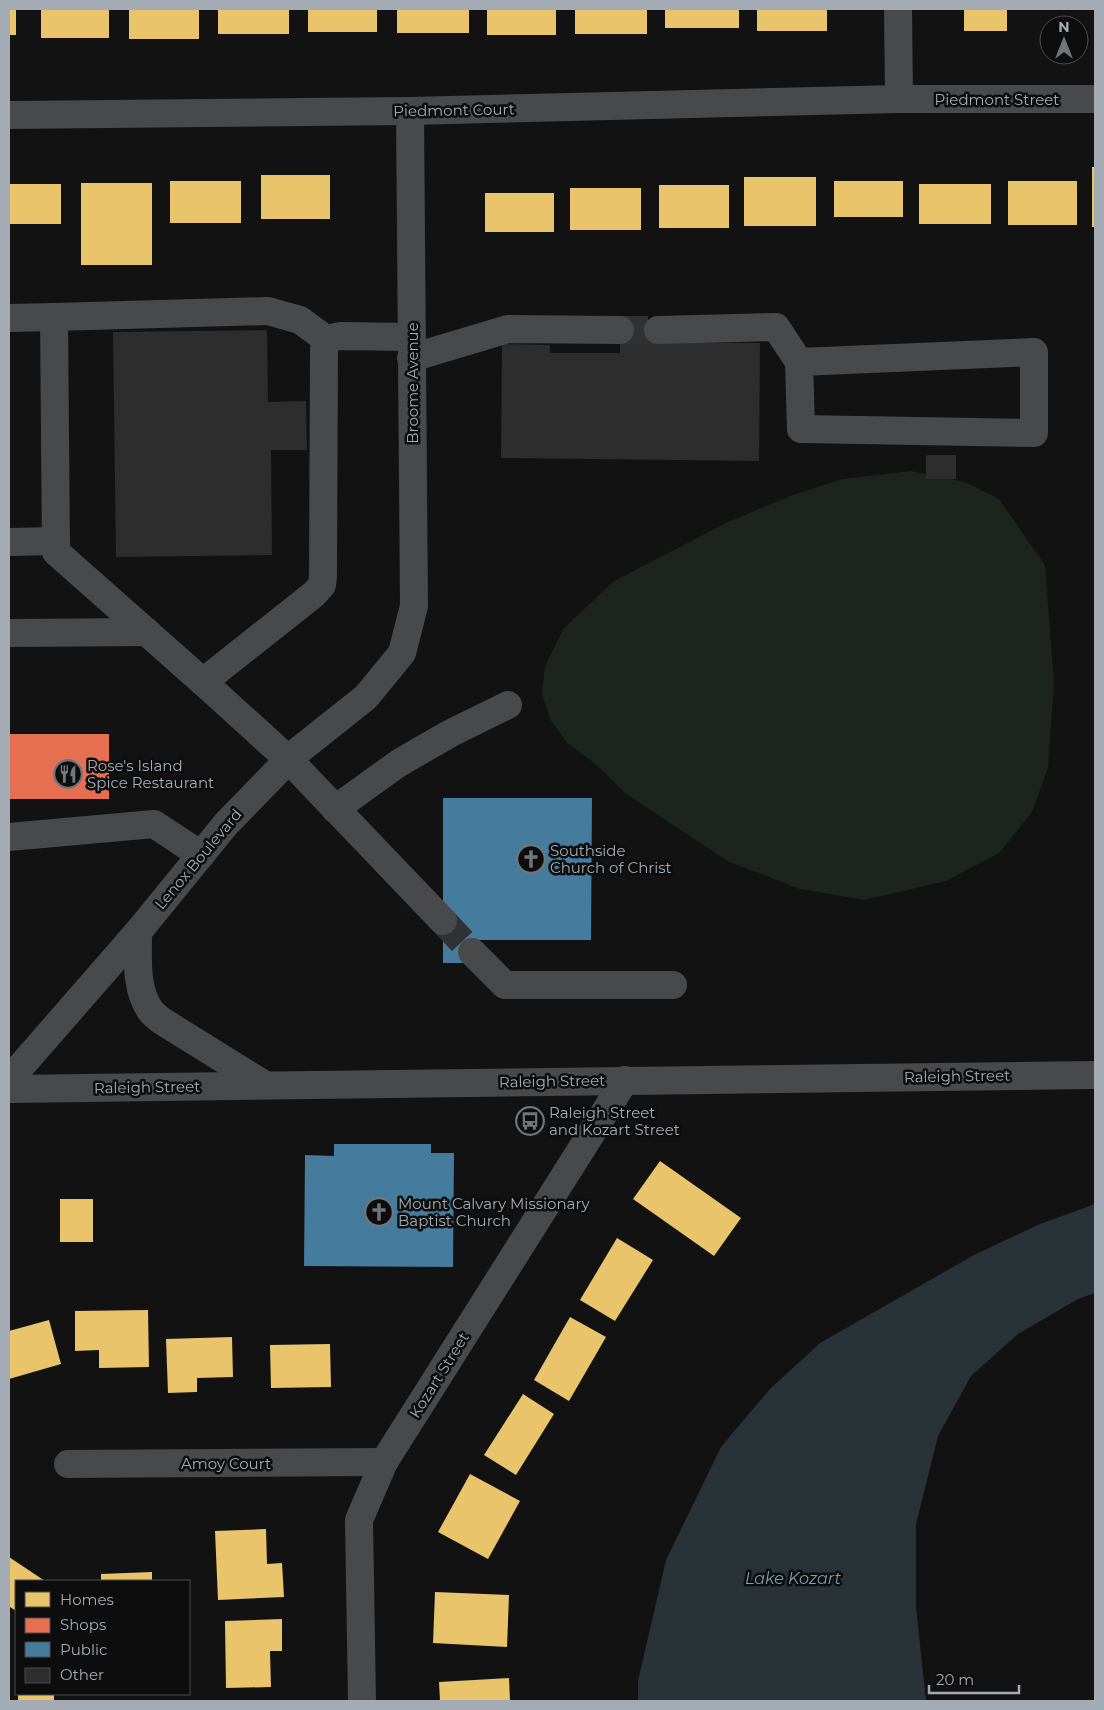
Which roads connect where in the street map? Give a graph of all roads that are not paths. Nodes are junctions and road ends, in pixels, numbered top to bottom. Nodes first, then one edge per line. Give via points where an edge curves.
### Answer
1 (898, 9) edge
2 (899, 99) junction
3 (1095, 99) edge
4 (410, 111) junction
5 (9, 115) edge
6 (54, 317) junction
7 (9, 318) edge
8 (620, 330) tunnel mouth
9 (658, 330) tunnel mouth
10 (327, 340) junction
11 (411, 347) junction
12 (799, 362) junction
13 (56, 541) junction
14 (9, 542) edge
15 (147, 632) junction
16 (9, 633) edge
17 (402, 653) joint
18 (203, 682) junction
19 (508, 705) dead end
20 (289, 760) junction
21 (335, 808) junction
22 (9, 837) edge
23 (201, 854) junction
24 (443, 920) tunnel mouth
25 (138, 932) junction
26 (472, 952) tunnel mouth
27 (673, 984) dead end
28 (1095, 1074) edge
29 (9, 1080) edge
30 (625, 1080) junction
31 (265, 1085) junction
32 (9, 1089) edge
33 (384, 1462) junction
34 (68, 1464) dead end
35 (362, 1701) edge

1 - 2 street
2 - 3 street, Piedmont Street
2 - 4 street, Piedmont Court
4 - 5 street, Piedmont Court
4 - 11 street, Broome Avenue
6 - 7 street
6 - 10 street via 268,311 300,320
6 - 13 street
8 - 11 street via 508,329
9 - 12 street via 776,327
10 - 11 street via 342,336
10 - 18 street via 324,349 322,585
11 - 17 street, Broome Avenue via 414,606
12 - 12 street via 1034,352 1034,433 801,429
13 - 14 street
13 - 15 street via 56,552
15 - 16 street
15 - 18 street
17 - 20 street, Lenox Boulevard via 366,697
18 - 20 street
19 - 21 street via 399,763
20 - 21 street
20 - 23 street, Lenox Boulevard
21 - 24 street
22 - 23 street via 154,824
23 - 25 street, Lenox Boulevard
25 - 29 street, Lenox Boulevard
25 - 31 street via 142,994 150,1010 162,1021
26 - 27 street via 504,985
28 - 30 street, Raleigh Street
30 - 31 street, Raleigh Street
30 - 33 street, Kozart Street
31 - 32 street, Raleigh Street
33 - 34 street, Amoy Court
33 - 35 street, Kozart Street via 359,1520

